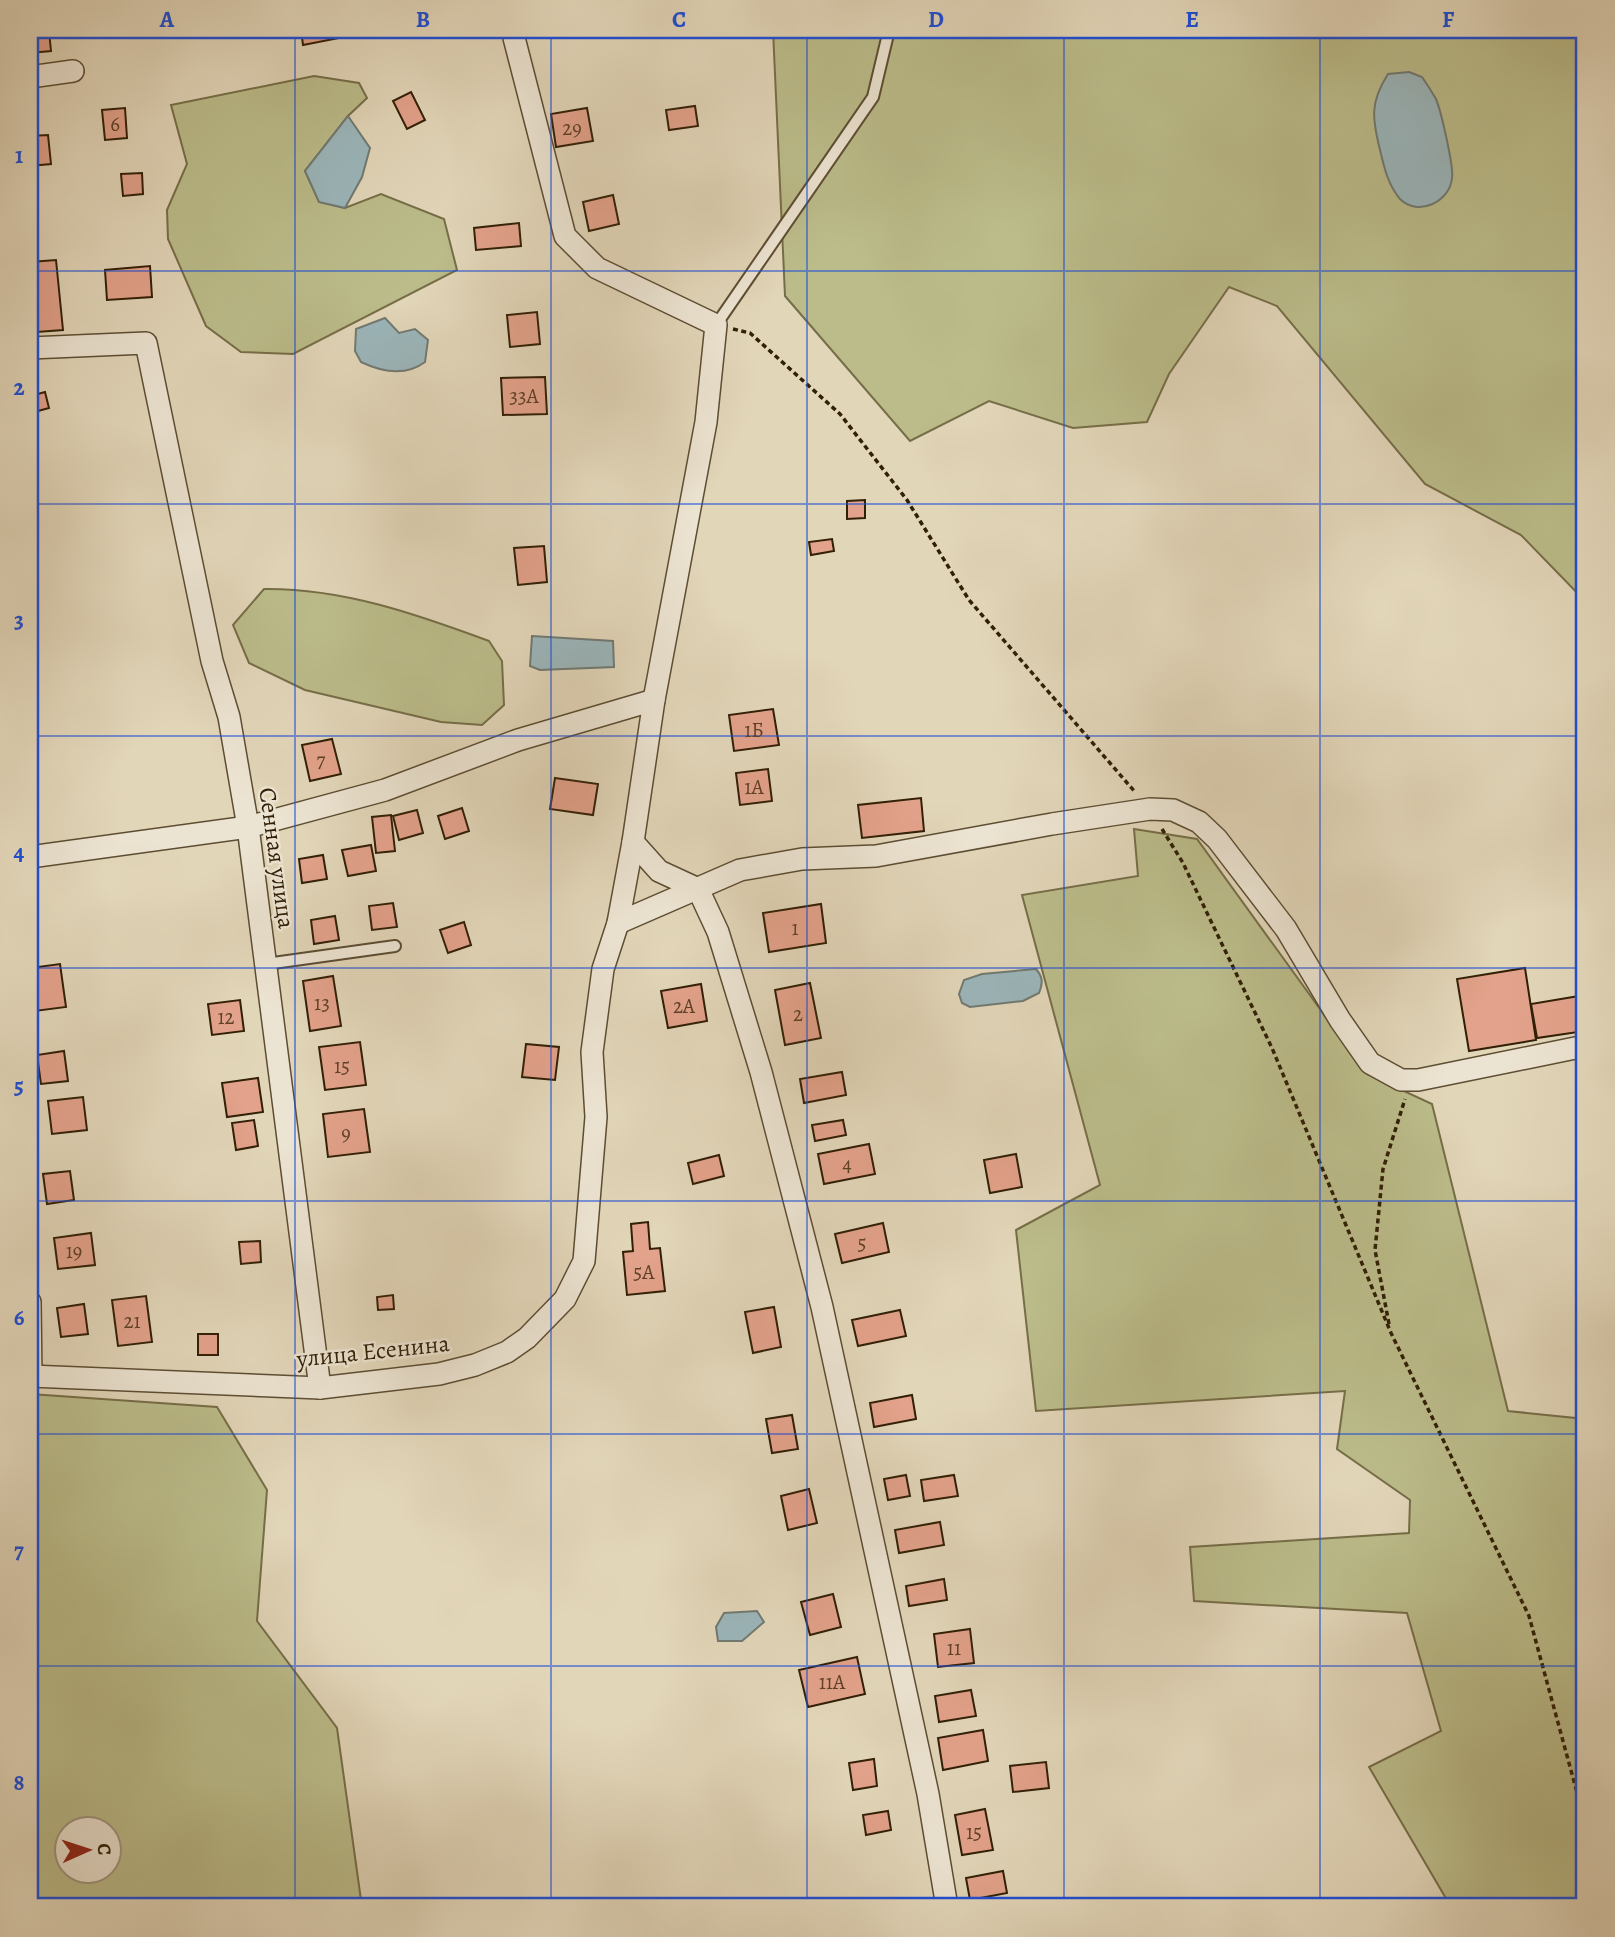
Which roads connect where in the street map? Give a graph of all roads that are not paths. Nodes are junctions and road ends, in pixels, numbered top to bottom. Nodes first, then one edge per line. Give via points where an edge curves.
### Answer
1 (512, 30) edge
2 (888, 30) edge
3 (73, 71) dead end
4 (30, 77) edge
5 (716, 325) junction
6 (30, 348) edge
7 (654, 700) junction
8 (248, 827) junction
9 (633, 842) junction
10 (30, 858) edge
11 (698, 889) junction
12 (618, 923) junction
13 (395, 946) dead end
14 (265, 964) junction
15 (1585, 1046) edge
16 (30, 1302) edge
17 (31, 1376) edge
18 (320, 1388) junction
19 (947, 1907) edge

1 - 5 street via 565,236 597,268
2 - 5 lane via 873,97
3 - 4 street
5 - 7 street, улица Есенина via 706,422
6 - 8 street, Сенная улица via 146,343 212,661 229,717
7 - 8 street via 517,740 385,790
7 - 9 street, улица Есенина
8 - 10 street
8 - 14 street, Сенная улица
9 - 11 street via 659,871
9 - 12 street, улица Есенина
11 - 12 street
11 - 15 street via 740,870 802,859 876,856 1150,809 1173,810 1199,822 1217,839 1286,929 1370,1063 1401,1080 1418,1080
11 - 19 street via 718,932 761,1072 822,1307 928,1794
12 - 18 street, улица Есенина via 603,969 592,1052 596,1117 584,1261 565,1299 527,1338 475,1366
13 - 14 lane
14 - 18 street, Сенная улица
16 - 17 street
17 - 18 street, улица Есенина

